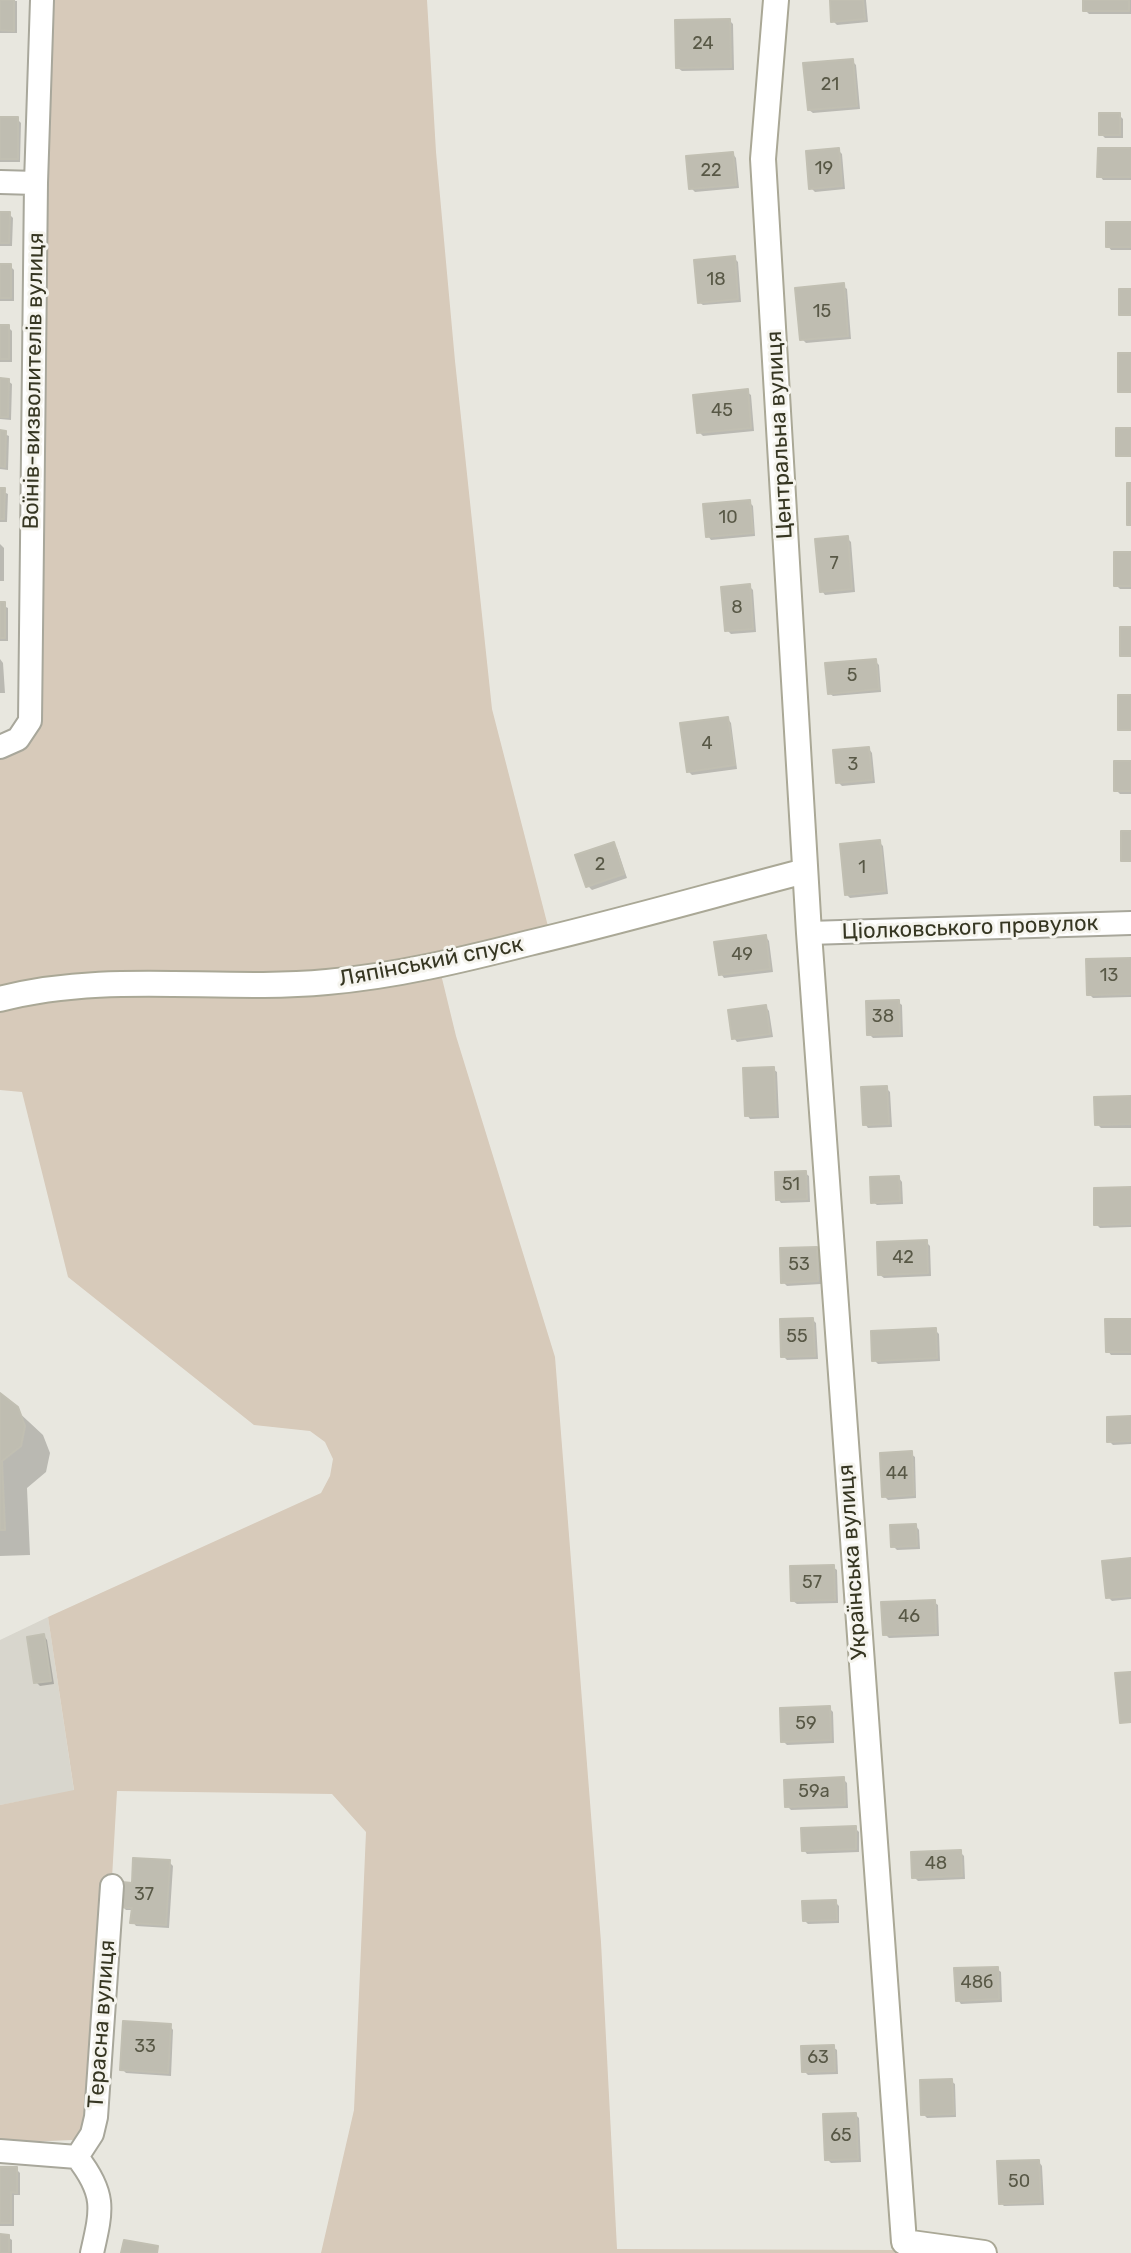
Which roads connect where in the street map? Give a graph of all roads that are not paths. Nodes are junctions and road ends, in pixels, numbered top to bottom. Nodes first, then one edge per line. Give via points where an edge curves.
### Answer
1 (42, 0) edge
2 (776, 0) edge
3 (0, 182) edge
4 (36, 183) junction
5 (0, 747) edge
6 (805, 871) junction
7 (1131, 923) edge
8 (809, 933) junction
9 (0, 999) edge
10 (112, 1886) dead end
11 (0, 2151) edge
12 (77, 2157) junction
13 (904, 2247) edge
14 (92, 2253) edge
15 (984, 2253) edge

1 - 4 street, Воїнів-визволителів вулиця
2 - 6 street, Центральна вулиця via 763,159
3 - 4 street
4 - 5 street, Воїнів-визволителів вулиця via 30,721 18,739
6 - 8 street, Українська вулиця
6 - 9 street, Ляпінський спуск via 439,966 382,976 279,985 126,983
7 - 8 street, Ціолковського провулок
8 - 13 street, Українська вулиця
10 - 12 street, Терасна вулиця via 96,2117
11 - 12 street
12 - 14 street via 98,2190
13 - 15 street

